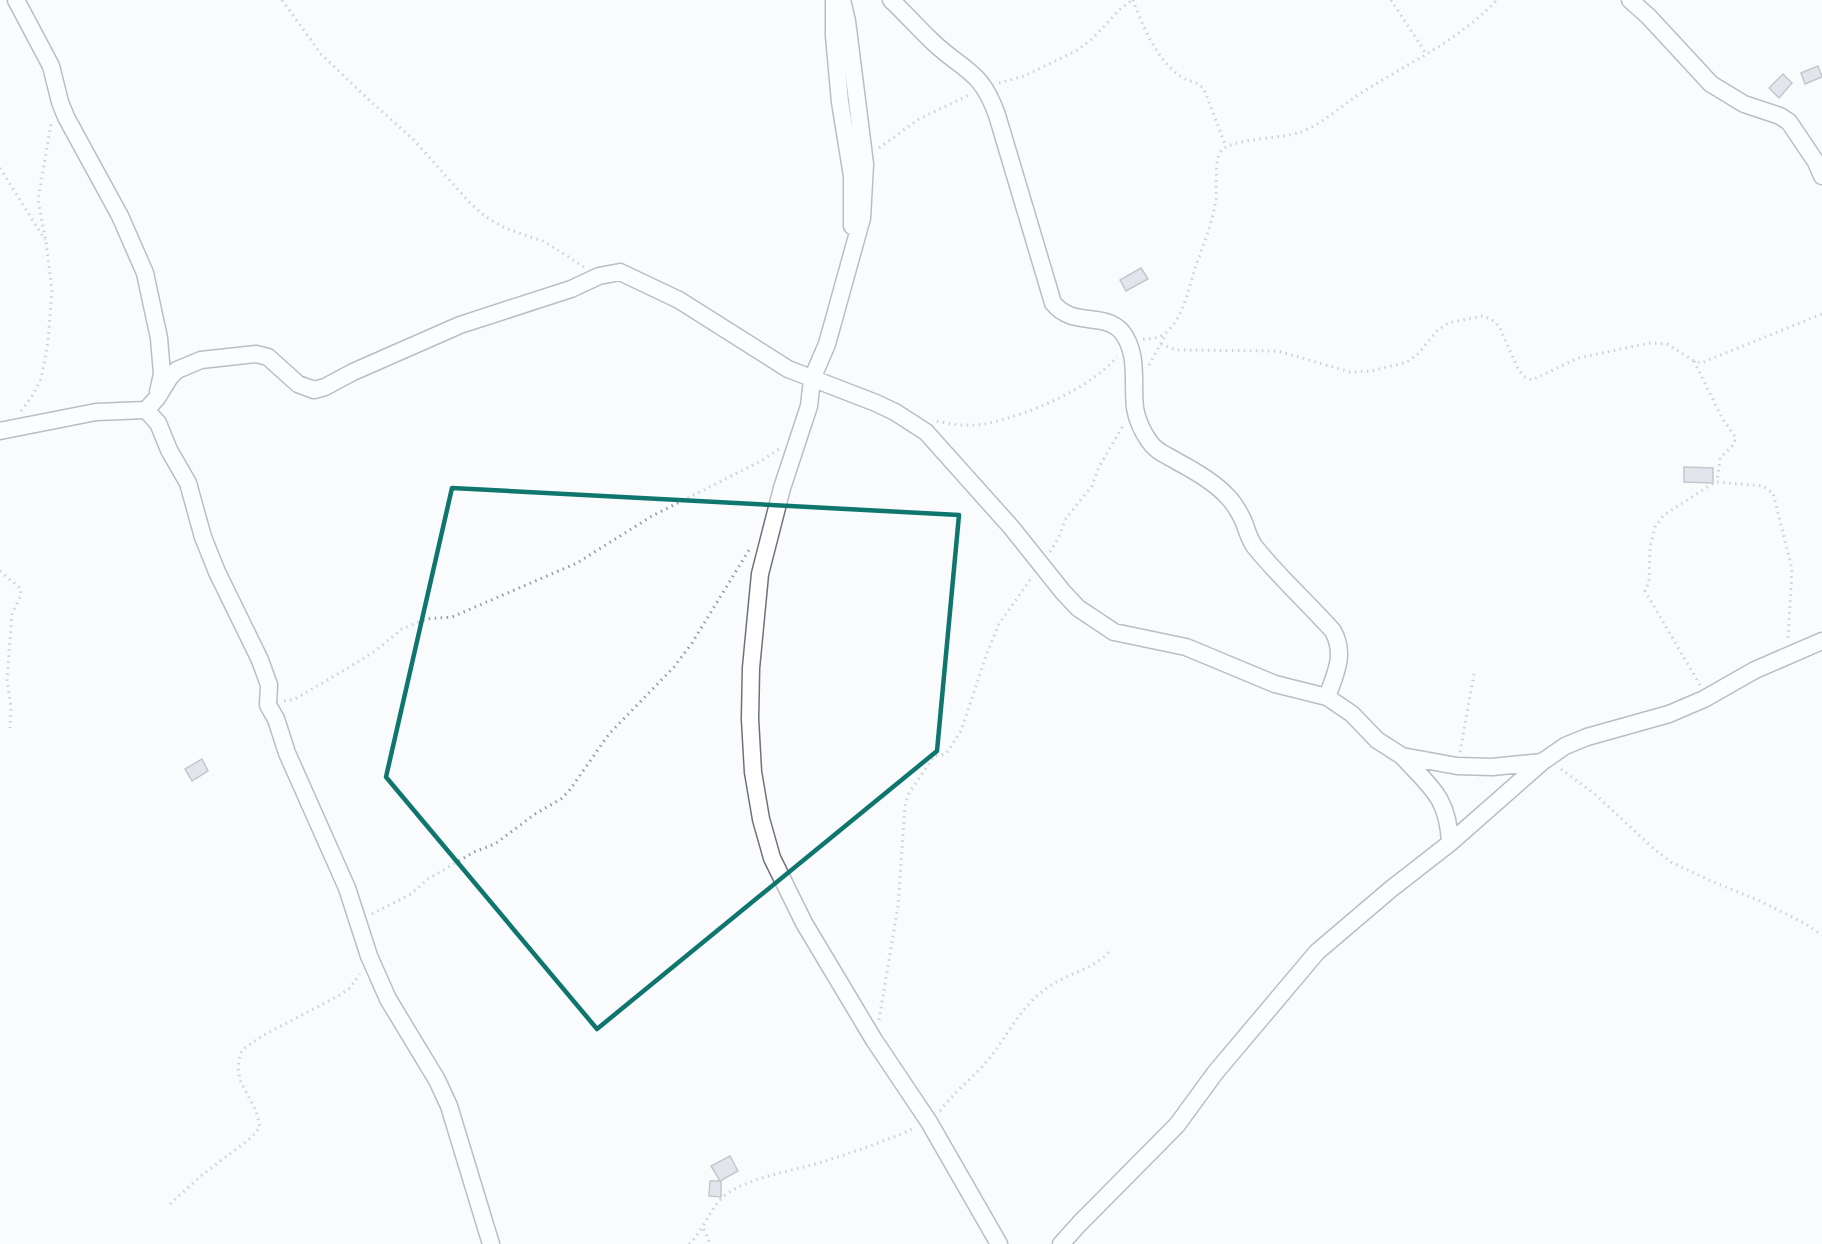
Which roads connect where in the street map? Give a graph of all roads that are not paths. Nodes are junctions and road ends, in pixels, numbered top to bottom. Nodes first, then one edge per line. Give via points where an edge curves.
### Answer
1 (16, 0) edge
2 (834, 0) edge
3 (842, 0) edge
4 (891, 0) edge
5 (1630, 0) edge
6 (1822, 176) edge
7 (854, 245) junction
8 (812, 380) junction
9 (151, 404) junction
10 (4, 430) edge
11 (1822, 641) edge
12 (1327, 697) junction
13 (1402, 756) junction
14 (1545, 760) junction
15 (1450, 843) junction
16 (491, 1244) edge
17 (999, 1244) edge
18 (1061, 1244) edge

1 - 9 street via 51,66 66,117 120,216 145,273 159,338 162,374
2 - 7 street via 840,102 852,176
3 - 7 street via 848,21 865,164 862,218
4 - 12 street via 984,86 997,115 1053,303 1067,316 1114,326 1125,339 1136,379 1136,410 1150,444 1226,495 1254,546 1333,631 1340,660
5 - 6 street via 1712,84 1744,104 1789,122
7 - 8 street via 827,344
8 - 9 street via 665,292 620,272 460,326 325,387 314,390 298,384 268,357 256,354 214,358 177,370
8 - 12 street via 886,407 926,432 1078,608 1114,632 1186,647 1275,684
8 - 17 street via 809,405 760,574 750,719 761,819 772,858 804,923 929,1122
9 - 10 street
9 - 16 street via 169,450 188,483 217,572 260,660 269,686 268,705 347,888 369,956 388,999 449,1106
11 - 14 street via 1704,699 1669,714 1587,737
12 - 13 street
13 - 14 street via 1456,766 1492,767
13 - 15 street via 1438,794 1449,824
14 - 15 street
15 - 18 street via 1317,952 1215,1073 1177,1125

